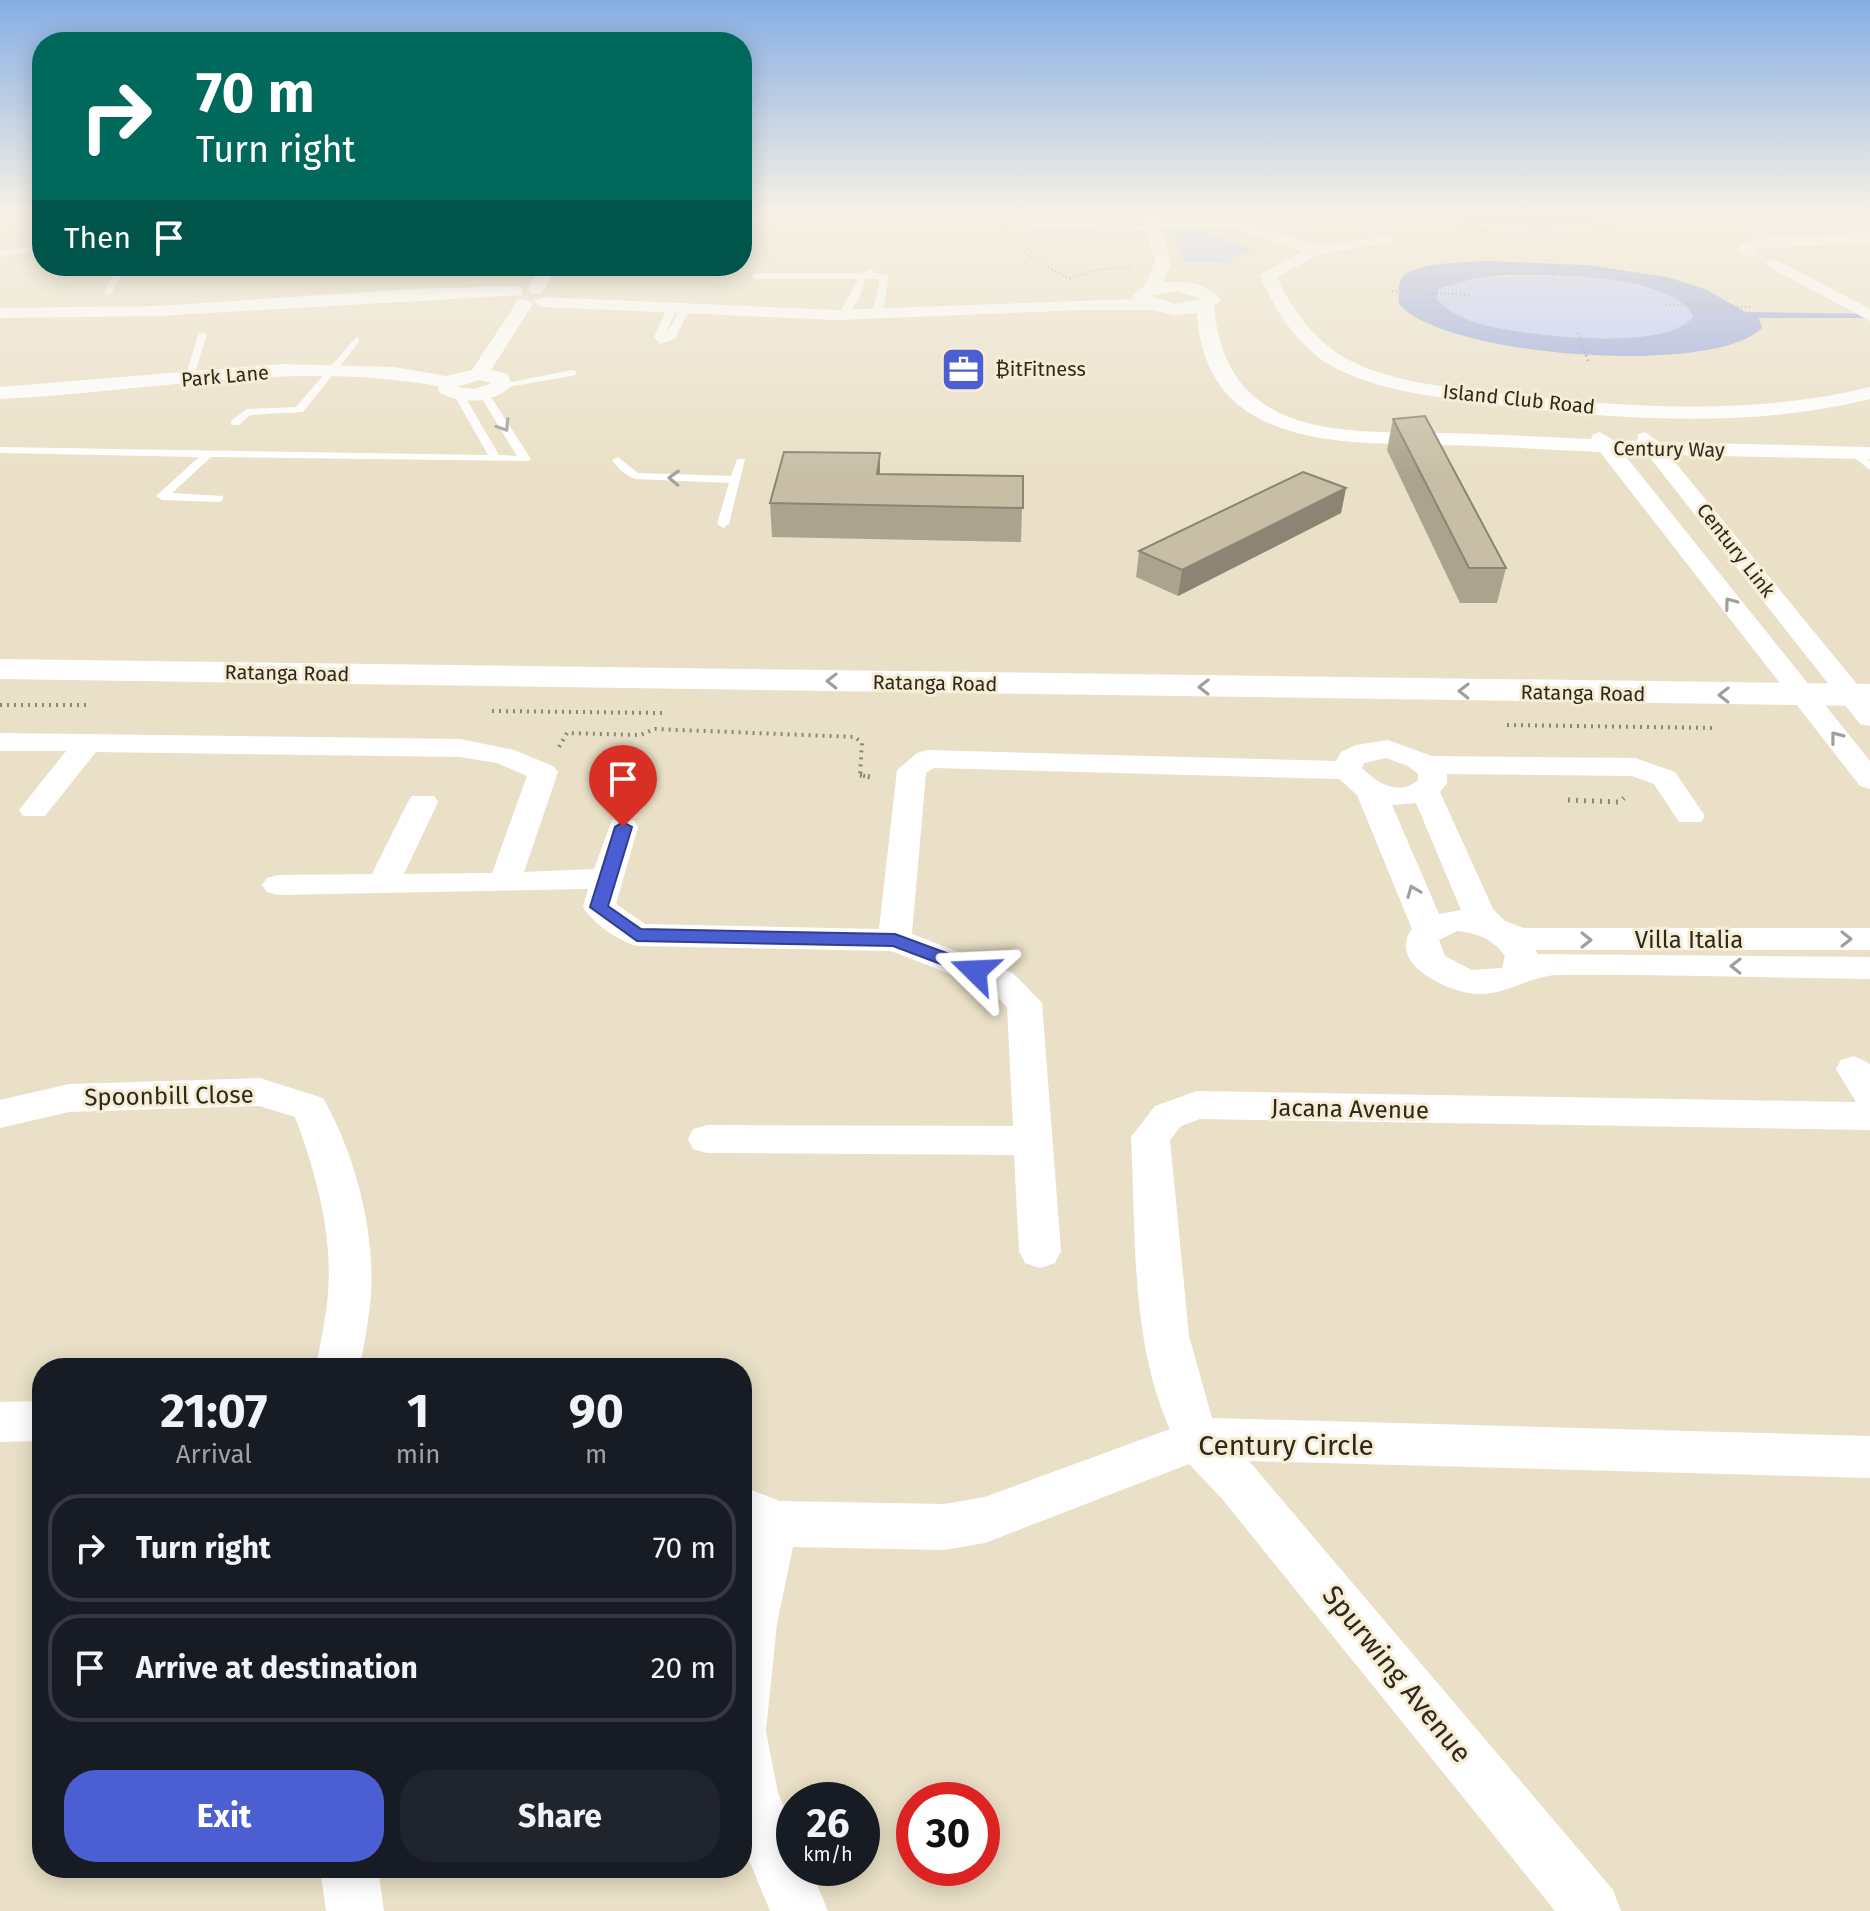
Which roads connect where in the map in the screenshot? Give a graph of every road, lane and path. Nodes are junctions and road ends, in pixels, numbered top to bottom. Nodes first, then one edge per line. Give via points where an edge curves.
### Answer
1 (363, 297) edge
2 (525, 297) edge
3 (530, 297) edge
4 (532, 297) edge
5 (534, 297) edge
6 (854, 297) edge
7 (881, 297) edge
8 (1150, 297) edge
9 (1152, 297) joint
10 (1211, 297) edge
11 (1281, 297) edge
12 (1837, 297) edge
13 (1205, 305) junction
14 (1665, 305) dead end
15 (1751, 307) dead end
16 (878, 311) junction
17 (846, 312) junction
18 (0, 313) edge
19 (1867, 314) edge
20 (0, 321) edge
21 (1578, 333) dead end
22 (202, 334) dead end
23 (356, 340) dead end
24 (1209, 343) junction
25 (1588, 361) dead end
26 (330, 370) junction
27 (566, 374) dead end
28 (188, 379) junction
29 (490, 382) junction
30 (454, 388) junction
31 (0, 393) edge
32 (1870, 393) edge
33 (235, 423) dead end
34 (1870, 437) edge
35 (1602, 441) junction
36 (1648, 442) junction
37 (0, 450) edge
38 (1862, 452) edge
39 (207, 455) junction
40 (495, 458) junction
41 (618, 460) dead end
42 (741, 461) dead end
43 (1870, 467) edge
44 (736, 480) junction
45 (219, 498) dead end
46 (723, 524) dead end
47 (0, 640) edge
48 (1777, 665) junction
49 (1830, 666) junction
50 (0, 669) edge
51 (1802, 694) junction
52 (1865, 694) edge
53 (0, 742) edge
54 (89, 742) junction
55 (523, 763) junction
56 (1347, 770) junction
57 (1427, 779) junction
58 (912, 780) junction
59 (1870, 780) edge
60 (1371, 792) junction
61 (423, 802) dead end
62 (34, 810) dead end
63 (1690, 816) dead end
64 (623, 827) dead end
65 (607, 878) junction
66 (504, 883) junction
67 (383, 884) junction
68 (278, 885) dead end
69 (1428, 928) junction
70 (1500, 932) junction
71 (1870, 939) edge
72 (895, 940) junction
73 (1870, 968) edge
74 (1517, 975) junction
75 (0, 1114) edge
76 (1870, 1116) edge
77 (707, 1139) dead end
78 (1032, 1141) junction
79 (1040, 1251) dead end
80 (340, 1358) edge
81 (32, 1421) edge
82 (0, 1422) edge
83 (1199, 1439) junction
84 (1870, 1457) edge
85 (759, 1516) edge
86 (752, 1624) edge
87 (752, 1799) edge
88 (350, 1878) edge
89 (355, 1911) edge
90 (799, 1911) edge
91 (1592, 1911) edge

1 - 18 street via 158,311
2 - 20 street via 150,321
3 - 29 street
4 - 17 street via 677,311
5 - 17 street
6 - 17 lane
7 - 16 lane
8 - 16 street
9 - 13 street via 1182,309
9 - 24 street, Century Way
10 - 13 street
11 - 32 street, Island Club Road via 1314,345 1355,370 1437,391 1622,409 1790,410
12 - 19 street
13 - 24 street, Century Way
14 - 15 path
16 - 17 street
21 - 25 path
22 - 28 lane
23 - 26 lane
24 - 35 street, Century Way via 1241,400 1275,419 1342,435
26 - 28 street, Park Lane
26 - 30 street, Park Lane via 400,373
26 - 33 lane via 299,410 245,413
27 - 29 lane
28 - 31 street, Park Lane
29 - 30 street
29 -> 40 lane via 525,459
30 - 40 lane
34 - 36 street, Century Way
35 - 36 street, Century Way
48 -> 35 street, Century Link
36 - 38 street, Century Way
36 - 49 street, Century Link
37 - 39 lane
38 - 43 lane
39 - 40 lane
39 - 45 lane via 162,496
44 -> 41 lane via 636,476
42 - 44 lane
44 - 46 lane
47 - 48 main road, Ratanga Road
48 - 49 main road, Ratanga Road
48 - 51 street, Century Link
49 - 52 main road, Ratanga Road
51 -> 50 main road, Ratanga Road
51 - 52 main road, Ratanga Road
59 -> 51 street, Century Link
53 - 54 street
54 - 55 street via 460,748
54 - 62 street
55 - 58 path via 555,752 567,733 640,735 655,729 821,735 855,737 862,743 860,775
55 - 66 street via 543,772
56 - 57 street via 1351,758 1377,750 1411,754
56 - 58 street via 927,759 912,770
56 - 60 street
57 - 60 street via 1400,797
57 - 63 street via 1635,767 1665,778
57 - 70 street via 1479,913
58 - 72 street
69 -> 60 street
61 - 67 street
64 - 65 street
65 - 66 street
65 - 72 street via 599,907 637,935
66 - 67 street
67 - 68 street
69 - 70 street, Villa Italia via 1456,920
69 - 74 street, Villa Italia via 1420,938 1420,951 1444,975 1484,985
70 -> 71 street, Villa Italia via 1538,940
70 - 74 street via 1522,956
72 - 78 street via 1001,981 1024,1003
73 -> 74 street, Villa Italia via 1556,964
75 - 80 street, Spoonbill Close via 69,1098 260,1092 310,1108 331,1160 350,1262
76 - 83 street, Jacana Avenue via 1197,1105 1168,1116 1150,1137 1161,1277 1179,1395
77 - 78 street
78 - 79 street
81 - 82 street
83 - 84 street, Century Circle
83 - 85 street, Century Circle via 985,1520 924,1529
83 - 91 street, Spurwing Avenue
85 - 86 street, Century Circle
87 - 90 street
88 - 89 street

